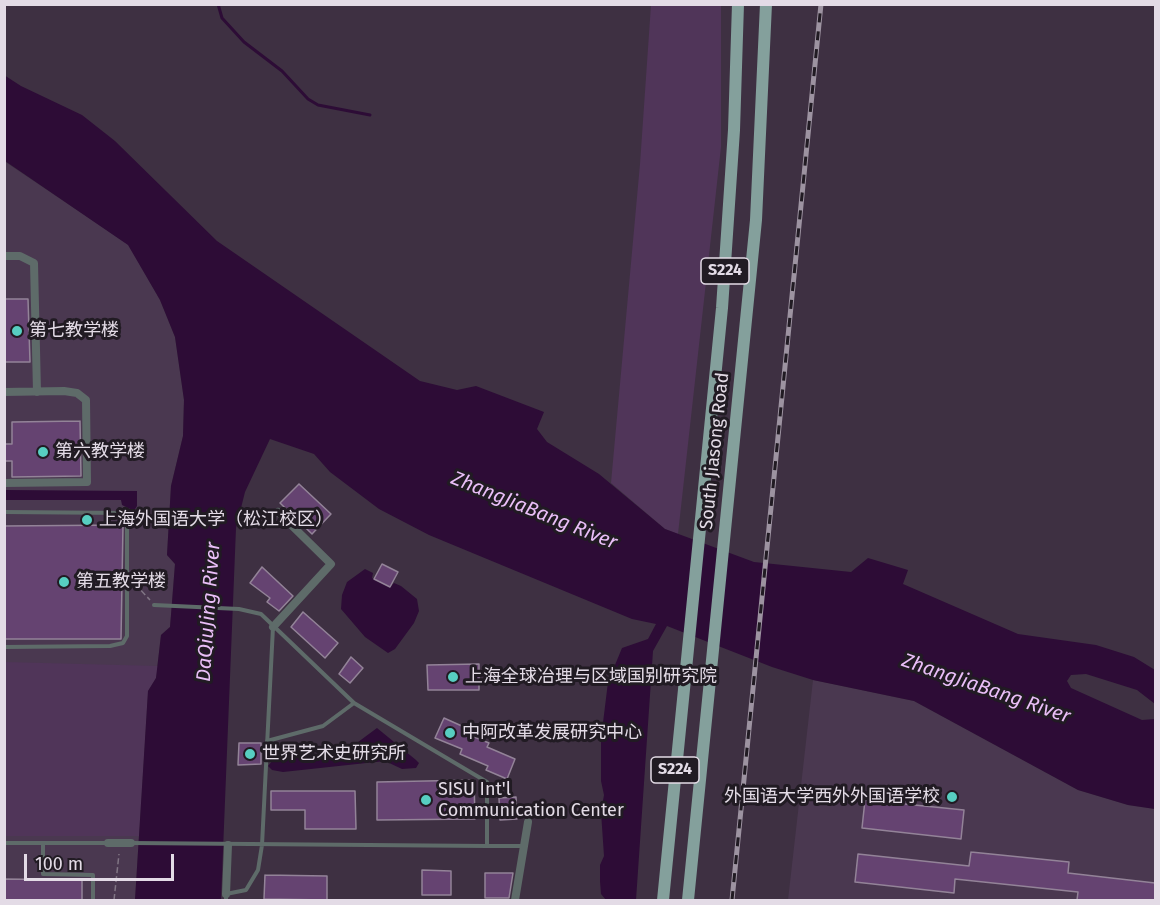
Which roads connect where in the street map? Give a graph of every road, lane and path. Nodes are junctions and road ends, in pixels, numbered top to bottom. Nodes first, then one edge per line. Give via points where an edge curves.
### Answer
1 (738, 4) edge
2 (766, 4) edge
3 (4, 256) edge
4 (4, 392) edge
5 (36, 392) junction
6 (4, 483) edge
7 (4, 512) edge
8 (278, 512) dead end
9 (127, 576) junction
10 (154, 605) joint
11 (273, 627) junction
12 (4, 646) edge
13 (354, 703) junction
14 (267, 741) junction
15 (528, 822) dead end
16 (4, 843) edge
17 (43, 843) junction
18 (108, 843) joint
19 (120, 843) junction
20 (131, 843) joint
21 (228, 845) junction
22 (262, 845) junction
23 (487, 846) junction
24 (524, 846) junction
25 (226, 897) edge
26 (93, 900) edge
27 (114, 900) edge
28 (515, 900) edge
29 (663, 900) edge
30 (688, 900) edge

1 - 29 main road, South Jiasong Road / S224 via 729,219
2 - 30 main road, South Jiasong Road / S224 via 756,220
3 - 5 street via 20,256 34,263
4 - 5 street
5 - 6 street via 77,393 86,400 87,482
7 - 9 lane via 127,513
8 - 11 street via 331,564
9 - 10 path
9 - 12 lane via 127,636 123,643
10 - 11 lane via 239,609 261,614
11 - 13 lane
11 - 14 lane
13 - 14 lane via 322,726
13 - 23 lane via 487,782
14 - 22 lane
15 - 24 street
16 - 17 lane
17 - 18 lane
17 - 26 lane via 43,874 93,875
18 - 19 street
19 - 20 street
19 - 27 path
20 - 21 lane
21 - 22 lane
21 - 25 street
22 - 23 lane
22 - 25 lane via 258,870 246,890
23 - 24 lane
24 - 28 street

